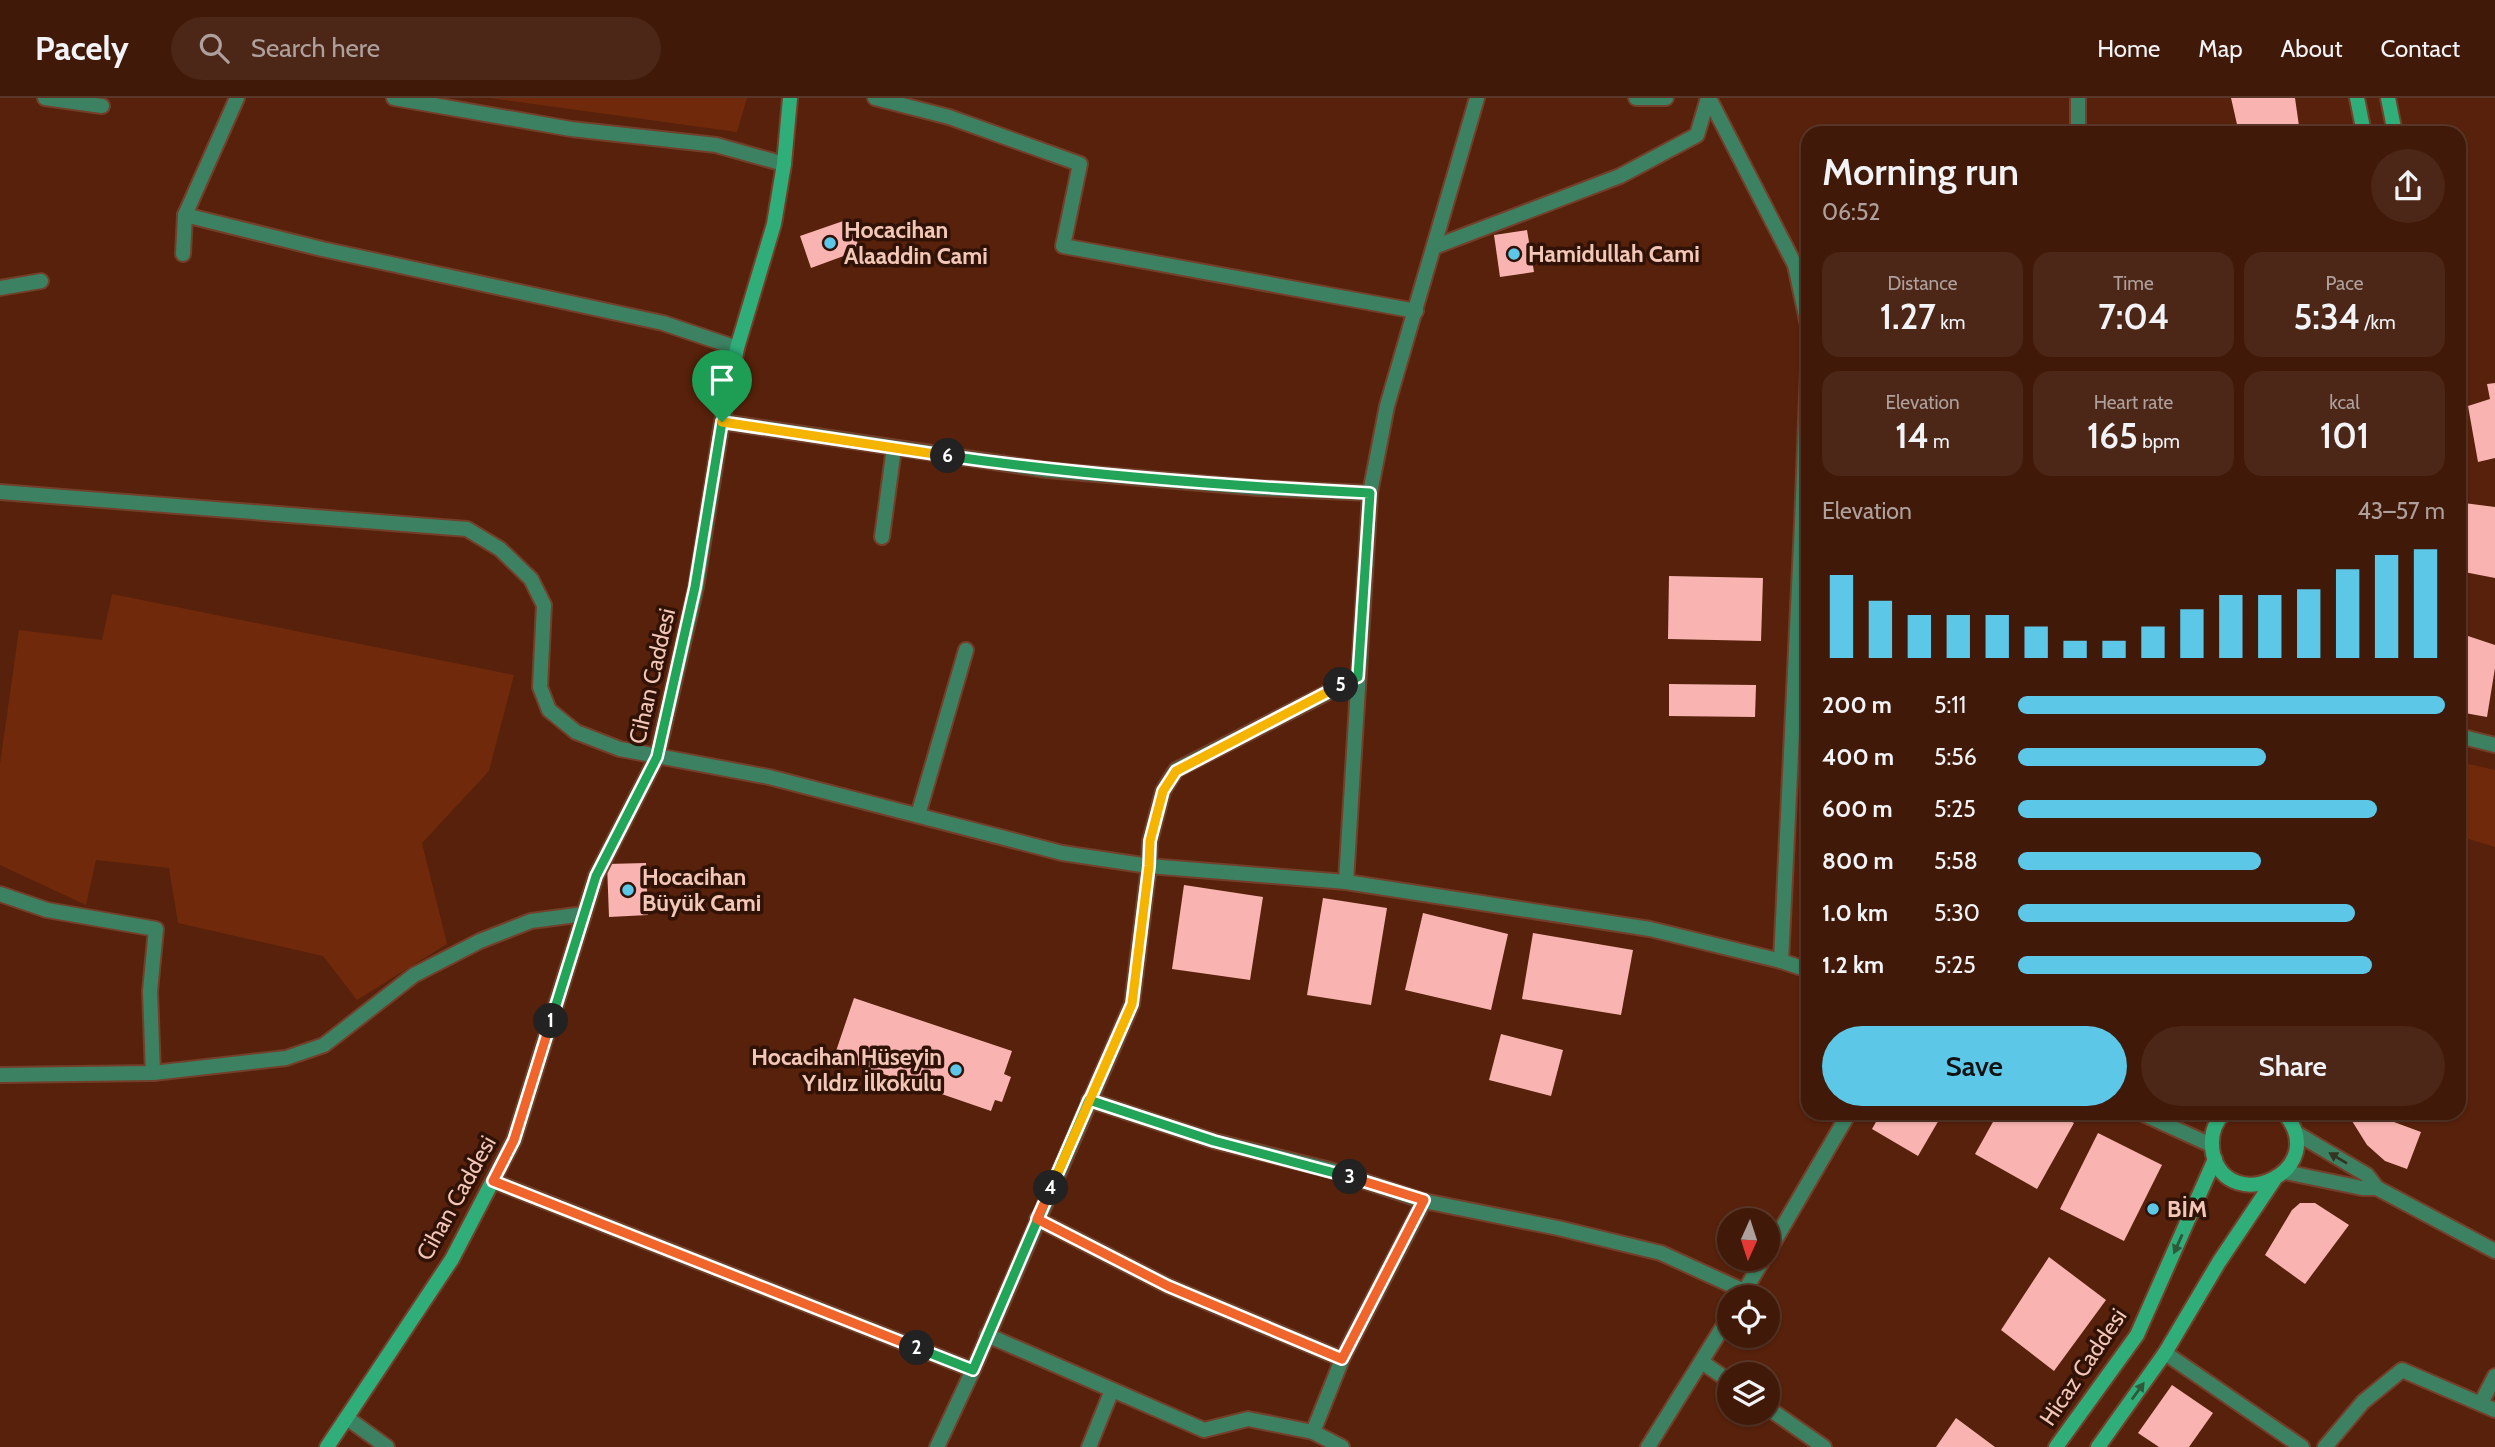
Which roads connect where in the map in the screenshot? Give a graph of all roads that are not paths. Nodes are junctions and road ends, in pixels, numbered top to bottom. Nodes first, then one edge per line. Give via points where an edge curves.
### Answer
1 (45, 98) edge
2 (237, 98) edge
3 (394, 98) edge
4 (790, 98) edge
5 (875, 98) edge
6 (1477, 98) edge
7 (1636, 98) edge
8 (1666, 98) edge
9 (1709, 98) edge
10 (2078, 98) edge
11 (2357, 98) edge
12 (2388, 98) edge
13 (102, 106) dead end
14 (2078, 126) edge
15 (2363, 126) edge
16 (2394, 126) edge
17 (785, 164) junction
18 (185, 215) junction
19 (1434, 247) junction
20 (183, 254) dead end
21 (40, 281) dead end
22 (0, 288) edge
23 (1801, 292) edge
24 (1416, 311) junction
25 (737, 348) junction
26 (722, 422) junction
27 (894, 447) junction
28 (0, 492) edge
29 (1370, 493) junction
30 (882, 537) dead end
31 (1801, 598) edge
32 (966, 650) dead end
33 (1358, 677) junction
34 (2466, 738) edge
35 (2495, 745) edge
36 (657, 757) junction
37 (918, 816) junction
38 (1149, 866) junction
39 (1346, 882) junction
40 (0, 894) edge
41 (584, 914) junction
42 (1781, 961) junction
43 (1801, 968) edge
44 (153, 1073) junction
45 (0, 1075) edge
46 (1089, 1100) junction
47 (1845, 1120) edge
48 (2152, 1120) edge
49 (2220, 1120) edge
50 (2291, 1120) edge
51 (2213, 1152) junction
52 (2279, 1176) junction
53 (493, 1181) junction
54 (2377, 1188) junction
55 (1424, 1200) junction
56 (1037, 1219) junction
57 (1780, 1231) edge
58 (2493, 1246) edge
59 (1725, 1285) edge
60 (987, 1335) junction
61 (1717, 1337) edge
62 (2165, 1353) junction
63 (1342, 1359) junction
64 (1702, 1362) junction
65 (973, 1370) junction
66 (1717, 1373) edge
67 (2495, 1376) edge
68 (1112, 1390) junction
69 (2481, 1402) junction
70 (2495, 1410) edge
71 (1780, 1416) edge
72 (346, 1418) junction
73 (1314, 1432) junction
74 (327, 1447) edge
75 (387, 1447) edge
76 (937, 1447) edge
77 (1089, 1447) edge
78 (1342, 1447) edge
79 (1648, 1447) edge
80 (1824, 1447) edge
81 (2056, 1447) edge
82 (2098, 1447) edge
83 (2302, 1447) edge
84 (2325, 1447) edge

1 - 13 street
2 - 18 street
3 - 17 street via 570,129 716,145
4 - 17 street, Cihan Caddesi
5 - 24 street via 949,117 1080,164 1063,246
6 - 19 street
7 - 8 street
9 - 19 street via 1697,135 1686,141 1620,176
9 - 23 street via 1795,265
10 - 14 street
11 - 15 street
12 - 16 street
17 - 25 street, Cihan Caddesi via 774,224
18 - 20 street
18 - 25 street via 663,323
19 - 24 street
21 - 22 street
24 - 29 street via 1387,406
25 - 26 street, Cihan Caddesi
26 - 27 street
26 - 36 street, Cihan Caddesi via 695,587
27 - 29 street via 1047,470
27 - 30 street
28 - 36 street via 467,529 500,550 531,579 544,605 540,687 550,710 576,732
29 - 33 street
31 - 42 street
32 - 37 street
33 - 38 street via 1176,771 1163,791 1150,841
33 - 39 street
34 - 35 street
36 - 37 street via 769,777
36 - 41 street, Cihan Caddesi via 596,876
37 - 38 street via 1062,853
38 - 39 street
38 - 46 street via 1132,1004
39 - 42 street via 1650,929
40 - 44 street via 47,911 156,929 150,991
41 - 44 street via 531,921 425,969 324,1045 286,1058
41 - 53 street, Cihan Caddesi via 514,1140
42 - 43 street
44 - 45 street
46 - 55 street via 1214,1141
46 - 56 street
47 - 57 street
48 - 51 street
49 - 51 street, Hicaz Caddesi via 2213,1131
50 - 52 street via 2296,1147 2293,1160
54 -> 50 street via 2367,1175
51 - 52 street via 2227,1175 2246,1184
51 -> 81 street, Hicaz Caddesi via 2137,1335
52 - 54 street
52 - 62 street via 2219,1262
53 - 65 street
53 - 72 street, Cihan Caddesi via 452,1259
54 - 58 street
55 - 59 street via 1661,1253
55 - 63 street
56 - 60 street
56 - 63 street via 1168,1286
60 - 65 street
60 - 68 street
61 - 64 street
82 -> 62 street
62 - 83 street
63 - 73 street
64 - 66 street
64 - 79 street
65 - 76 street
67 - 69 street
68 - 73 street via 1203,1430 1248,1419
68 - 77 street
69 - 70 street
69 - 84 street via 2402,1370 2363,1402
71 - 80 street
72 - 74 street, Cihan Caddesi
72 - 75 street
73 - 78 street

